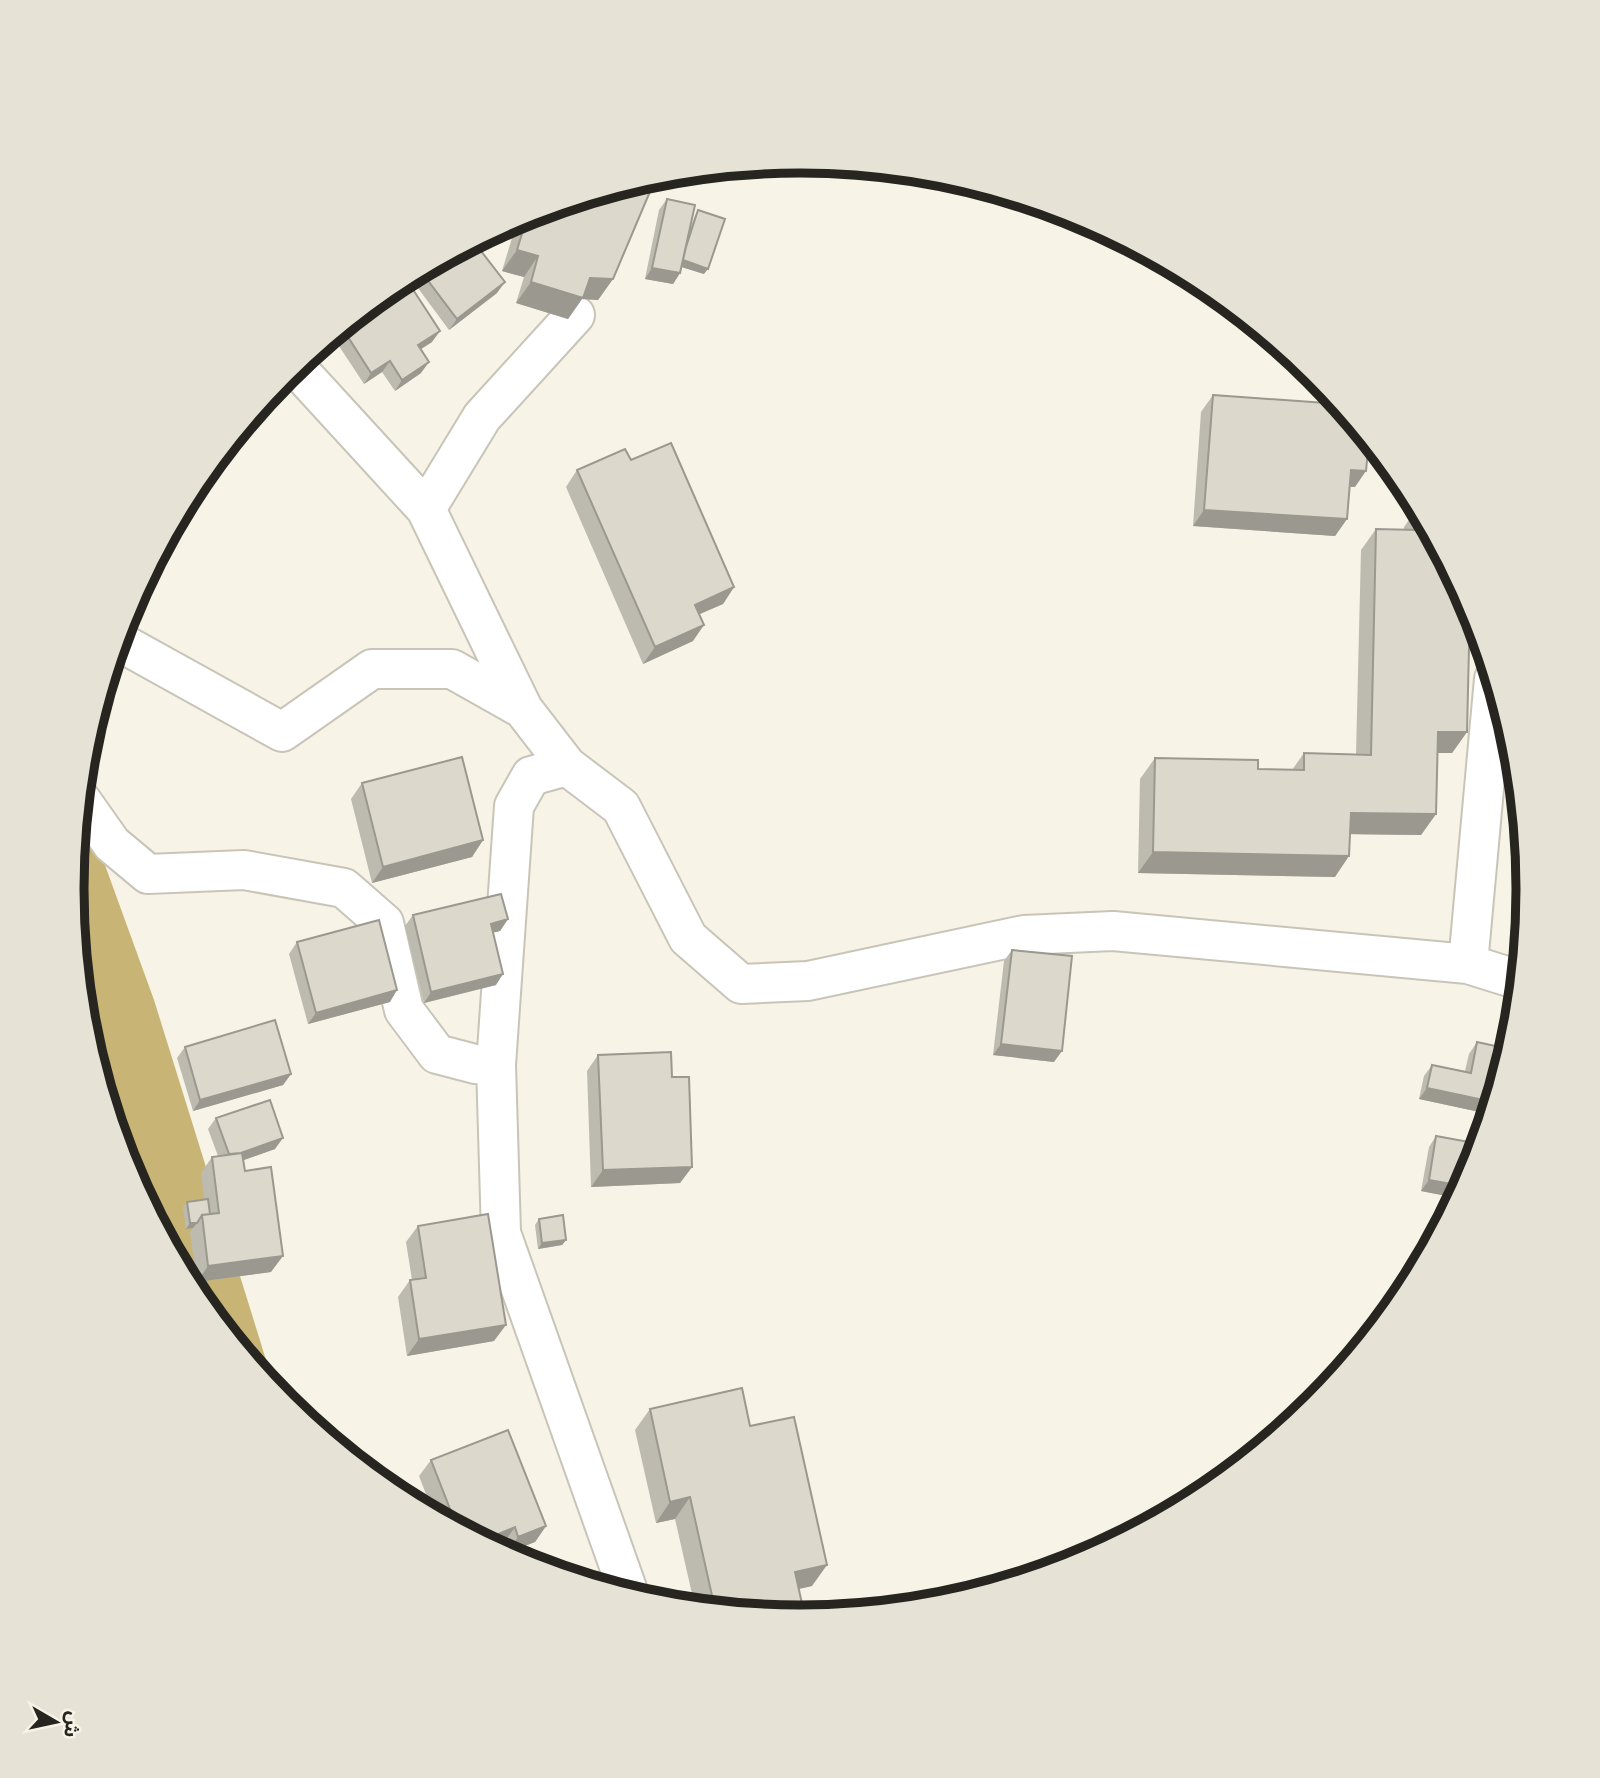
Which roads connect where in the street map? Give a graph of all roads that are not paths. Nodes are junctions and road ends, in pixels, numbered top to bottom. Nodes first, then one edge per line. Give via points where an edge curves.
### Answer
1 (575, 315) edge
2 (303, 375) edge
3 (426, 509) junction
4 (127, 646) edge
5 (1492, 703) edge
6 (523, 709) junction
7 (568, 766) junction
8 (89, 812) edge
9 (1468, 964) junction
10 (1510, 977) edge
11 (496, 1065) junction
12 (625, 1583) edge

1 - 3 street via 482,417
2 - 3 street
3 - 6 street
4 - 6 street via 282,732 372,669 452,669
5 - 9 street
6 - 7 street
7 - 9 street via 621,807 688,938 741,984 808,981 1024,935 1113,931
7 - 11 street via 531,776 514,806
8 - 11 street via 113,844 148,874 244,870 344,888 384,923 404,1010 437,1054
9 - 10 street
11 - 12 street via 500,1233

